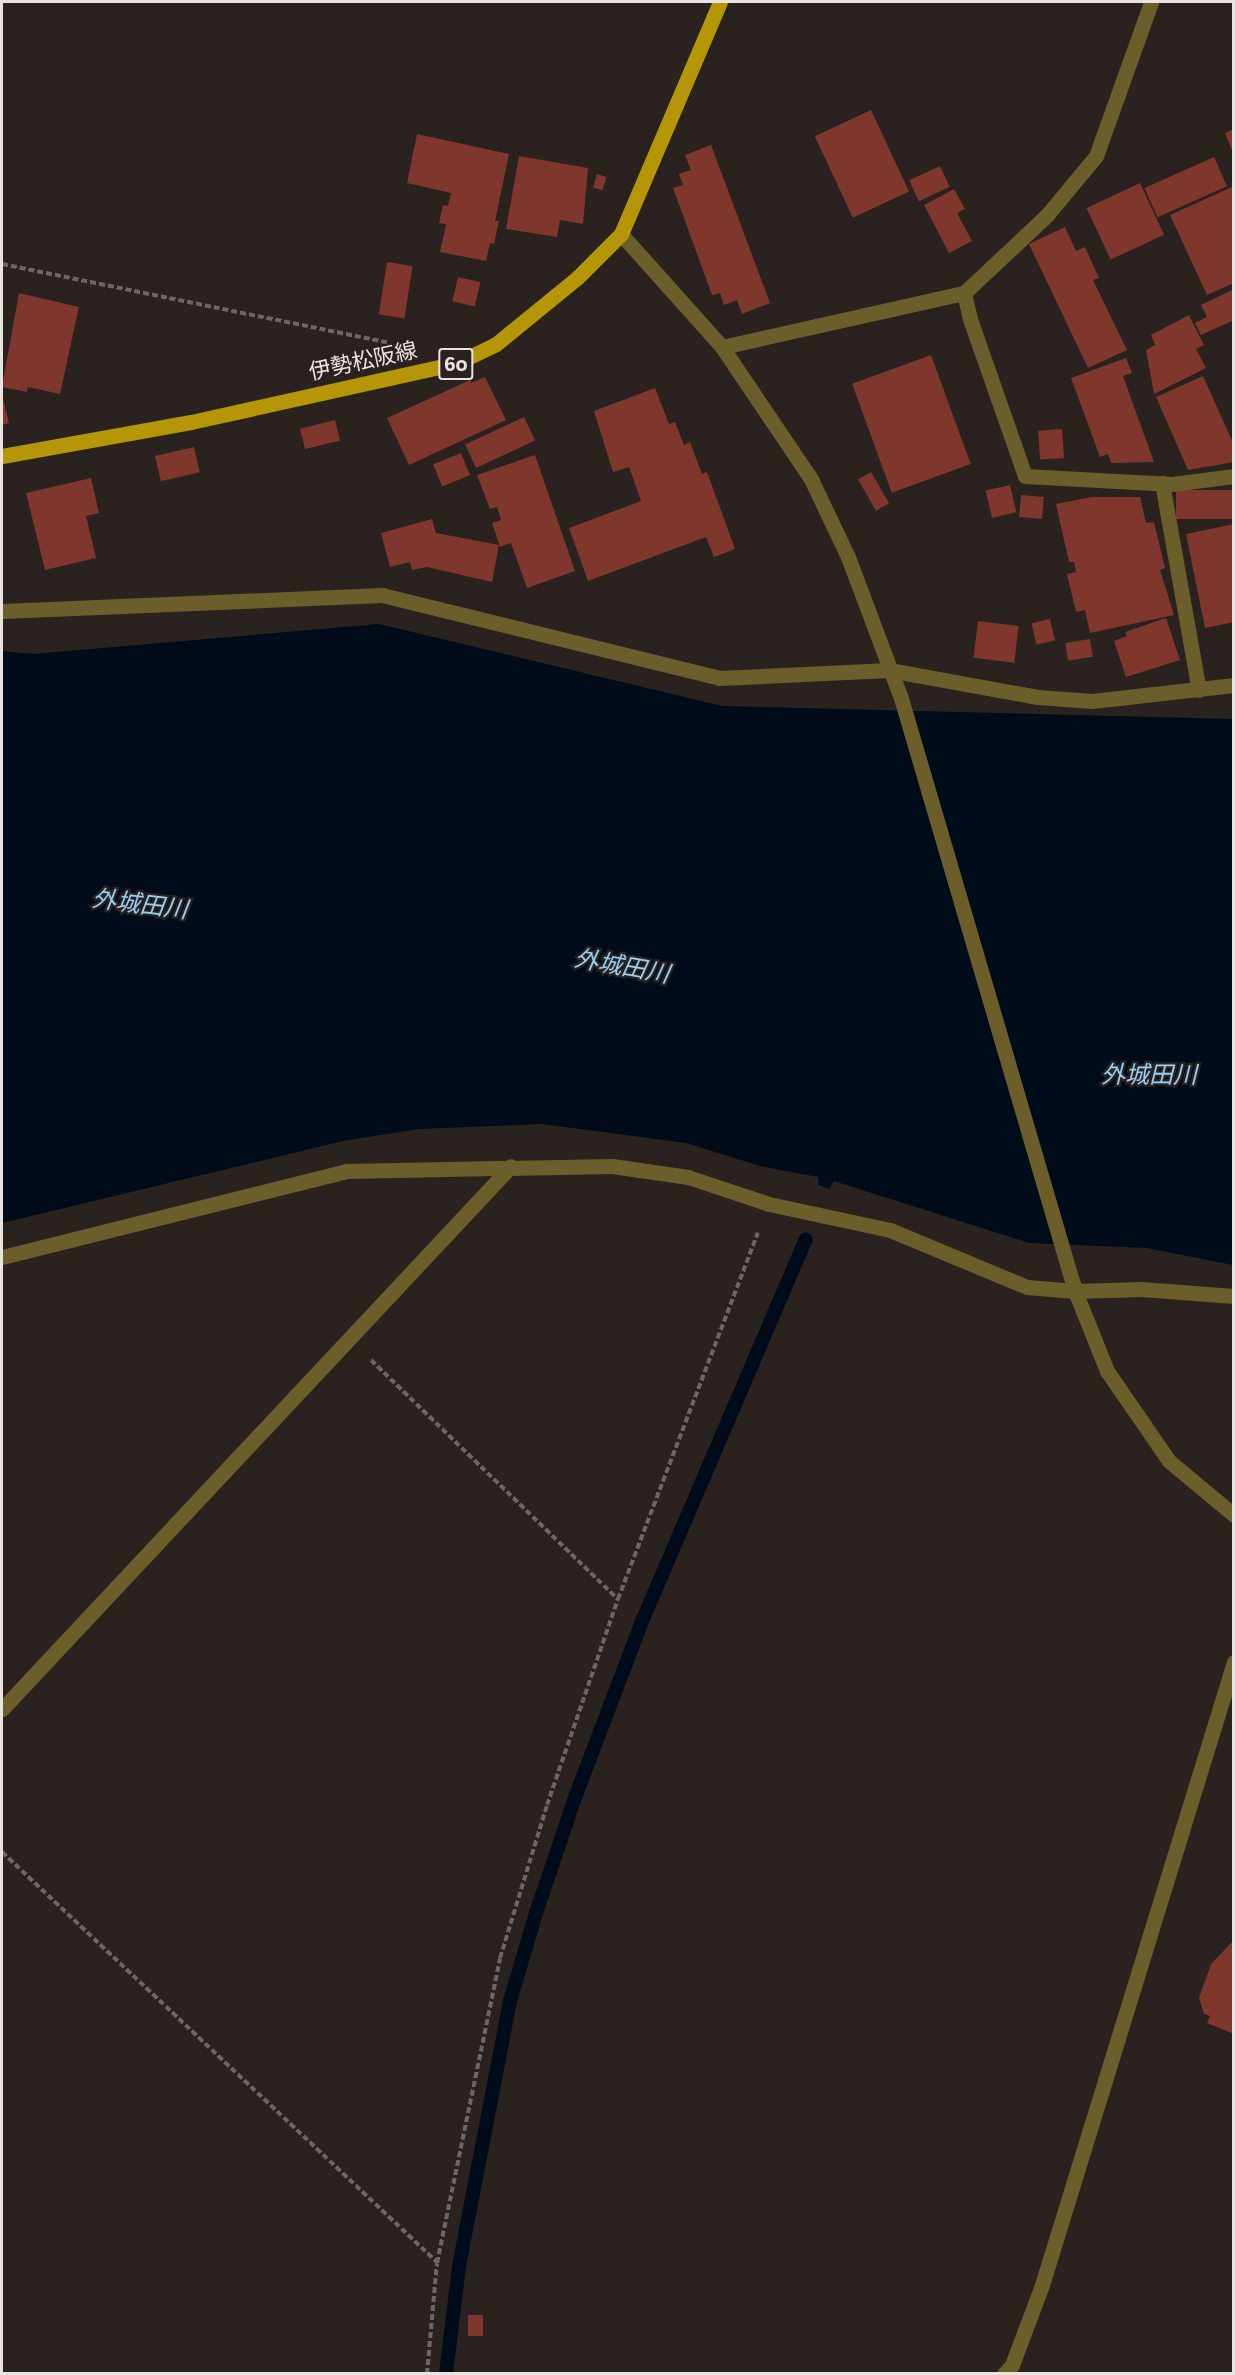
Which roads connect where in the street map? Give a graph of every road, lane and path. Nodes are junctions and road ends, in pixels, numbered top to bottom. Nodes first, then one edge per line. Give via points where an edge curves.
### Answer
1 (720, 2) edge
2 (1151, 2) edge
3 (621, 234) junction
4 (2, 264) edge
5 (964, 293) junction
6 (394, 344) dead end
7 (723, 347) junction
8 (2, 456) edge
9 (1233, 476) edge
10 (1162, 483) junction
11 (2, 611) edge
12 (890, 670) junction
13 (1233, 685) edge
14 (1199, 690) junction
15 (511, 1166) junction
16 (769, 1204) junction
17 (2, 1257) edge
18 (1075, 1291) junction
19 (1233, 1296) edge
20 (349, 1339) junction
21 (1233, 1515) edge
22 (618, 1599) junction
23 (1233, 1662) edge
24 (2, 1709) edge
25 (2, 1852) edge
26 (437, 2263) junction
27 (427, 2373) edge
28 (1004, 2373) edge

1 - 3 main road, 伊勢松阪線 / 60
2 - 5 street via 1096,156 1047,215
3 - 7 street
3 - 8 main road, 伊勢松阪線 / 60 via 544,307 496,344 457,363 191,422
4 - 6 path
5 - 7 street
5 - 10 street via 969,319 1025,476
7 - 12 street via 811,479 848,557
9 - 10 street
10 - 14 street
11 - 12 street via 382,595 719,678
12 - 14 street via 1049,698 1092,701
12 - 18 street
13 - 14 street
15 - 16 street via 612,1166 688,1177
15 - 17 street via 346,1171
15 - 20 street
16 - 18 street via 890,1230 1028,1287
16 - 22 path
18 - 19 street via 1141,1289
18 - 21 street via 1107,1371 1139,1421 1169,1461
20 - 22 path
20 - 24 street
22 - 26 path via 547,1805 500,1958
23 - 28 street via 1042,2285 1012,2365
25 - 26 path
26 - 27 path

